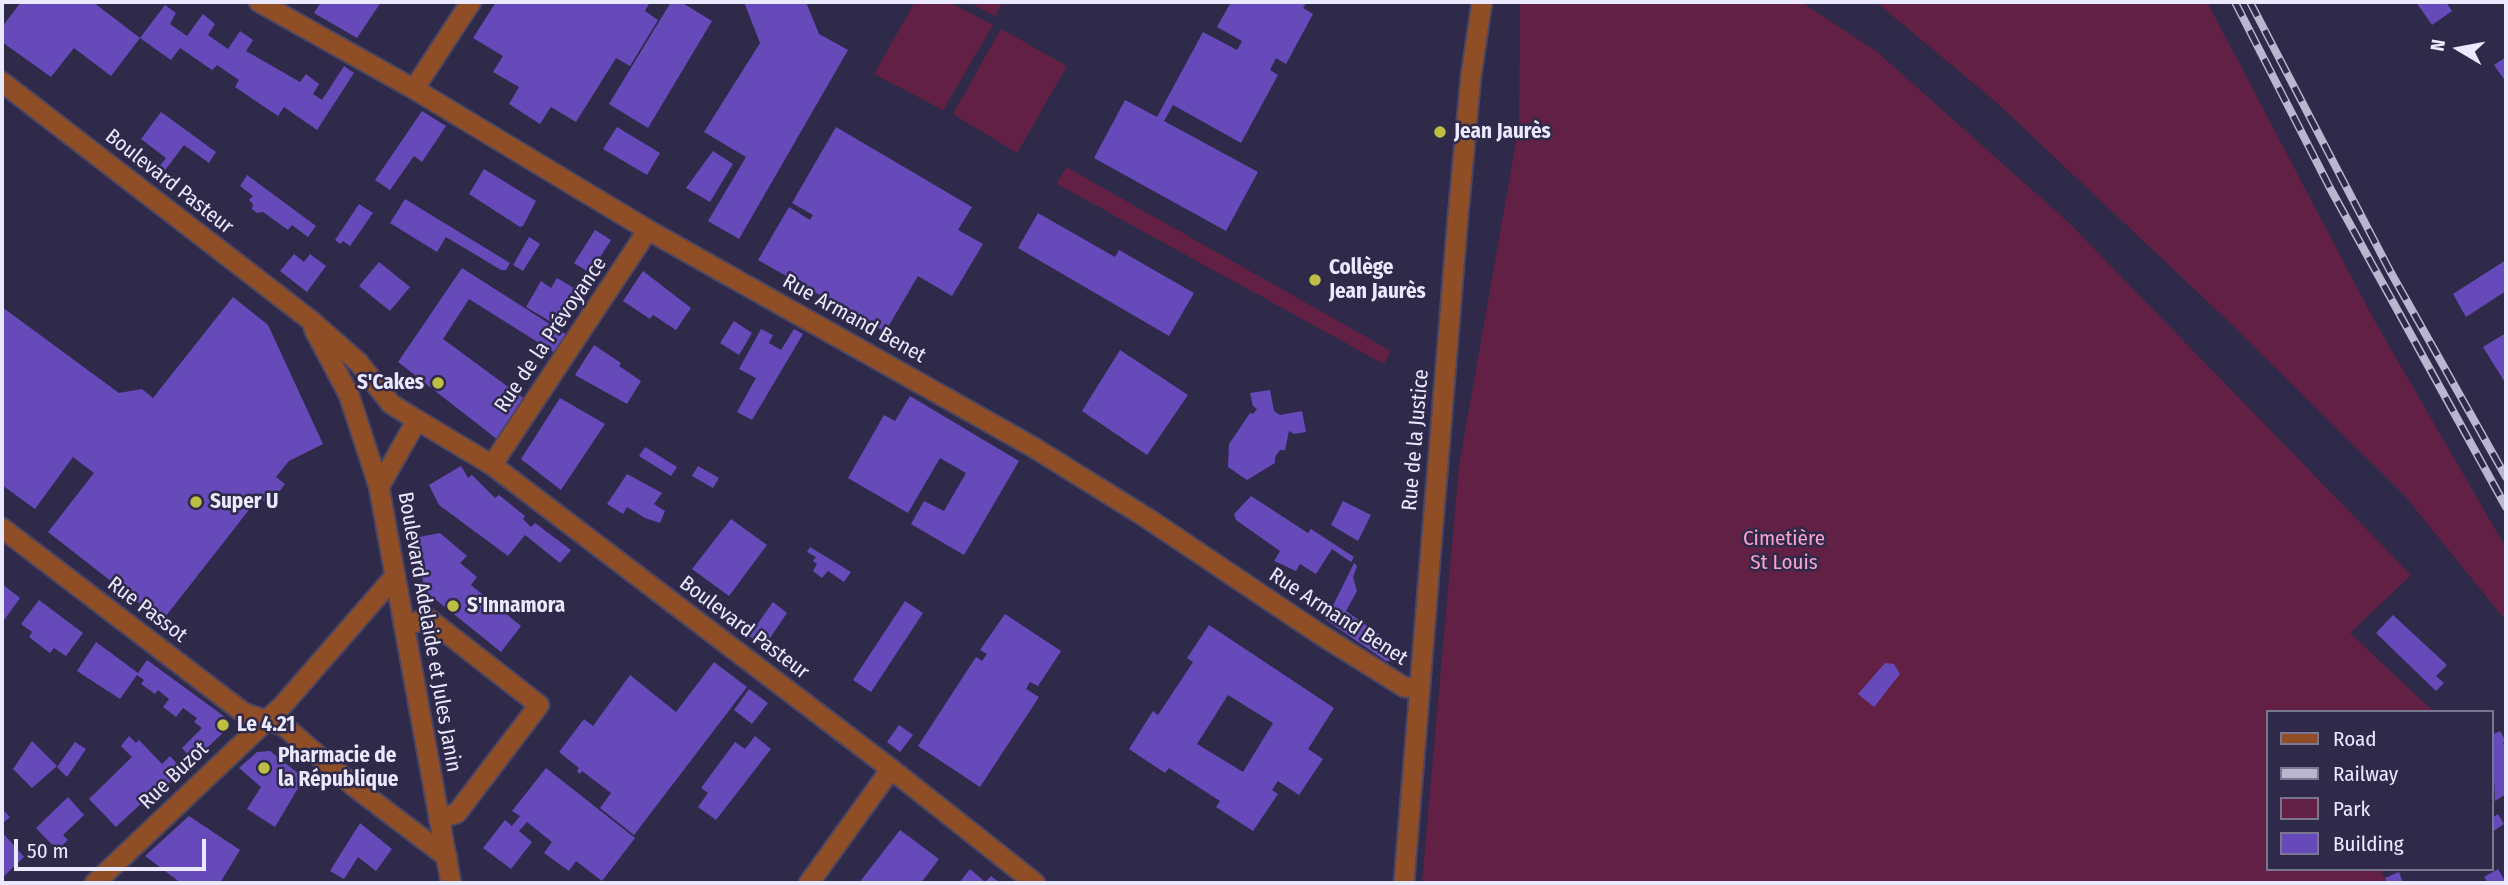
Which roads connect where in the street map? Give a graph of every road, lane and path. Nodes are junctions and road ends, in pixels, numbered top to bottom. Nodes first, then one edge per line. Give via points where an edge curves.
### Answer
1 (259, 2) edge
2 (471, 2) edge
3 (1482, 2) edge
4 (2, 82) edge
5 (414, 89) junction
6 (648, 230) junction
7 (309, 319) junction
8 (417, 420) junction
9 (492, 466) junction
10 (379, 487) junction
11 (2, 528) edge
12 (395, 576) junction
13 (404, 625) junction
14 (1417, 688) junction
15 (268, 718) junction
16 (891, 769) junction
17 (439, 819) junction
18 (447, 857) junction
19 (95, 883) edge
20 (451, 883) edge
21 (809, 883) edge
22 (1035, 883) edge
23 (1404, 883) edge

1 - 5 street, Rue Armand Benet
2 - 5 street
3 - 14 street, Rue de la Justice via 1471,76
4 - 7 street, Boulevard Pasteur
5 - 6 street, Rue Armand Benet
6 - 9 street, Rue de la Prévoyance
6 - 14 street, Rue Armand Benet via 1033,447 1404,687
7 - 8 street via 359,363 391,404
7 - 10 street via 349,395
8 - 9 street, Boulevard Pasteur
8 - 10 street, Boulevard Adelaide et Jules Janin
9 - 16 street, Boulevard Pasteur
10 - 12 street, Boulevard Adelaide et Jules Janin
11 - 15 street, Rue Passot via 244,713
12 - 13 street, Boulevard Adelaide et Jules Janin
12 - 15 street, Rue Buzot
13 - 17 street, Boulevard Adelaide et Jules Janin
13 - 17 street via 429,619 539,705 457,813
14 - 23 street, Rue de la Justice
15 - 18 street, Rue Passot
15 - 19 street, Rue Buzot
16 - 21 street
16 - 22 street, Boulevard Pasteur
17 - 18 street, Boulevard Adelaide et Jules Janin
18 - 20 street, Boulevard Adelaide et Jules Janin

